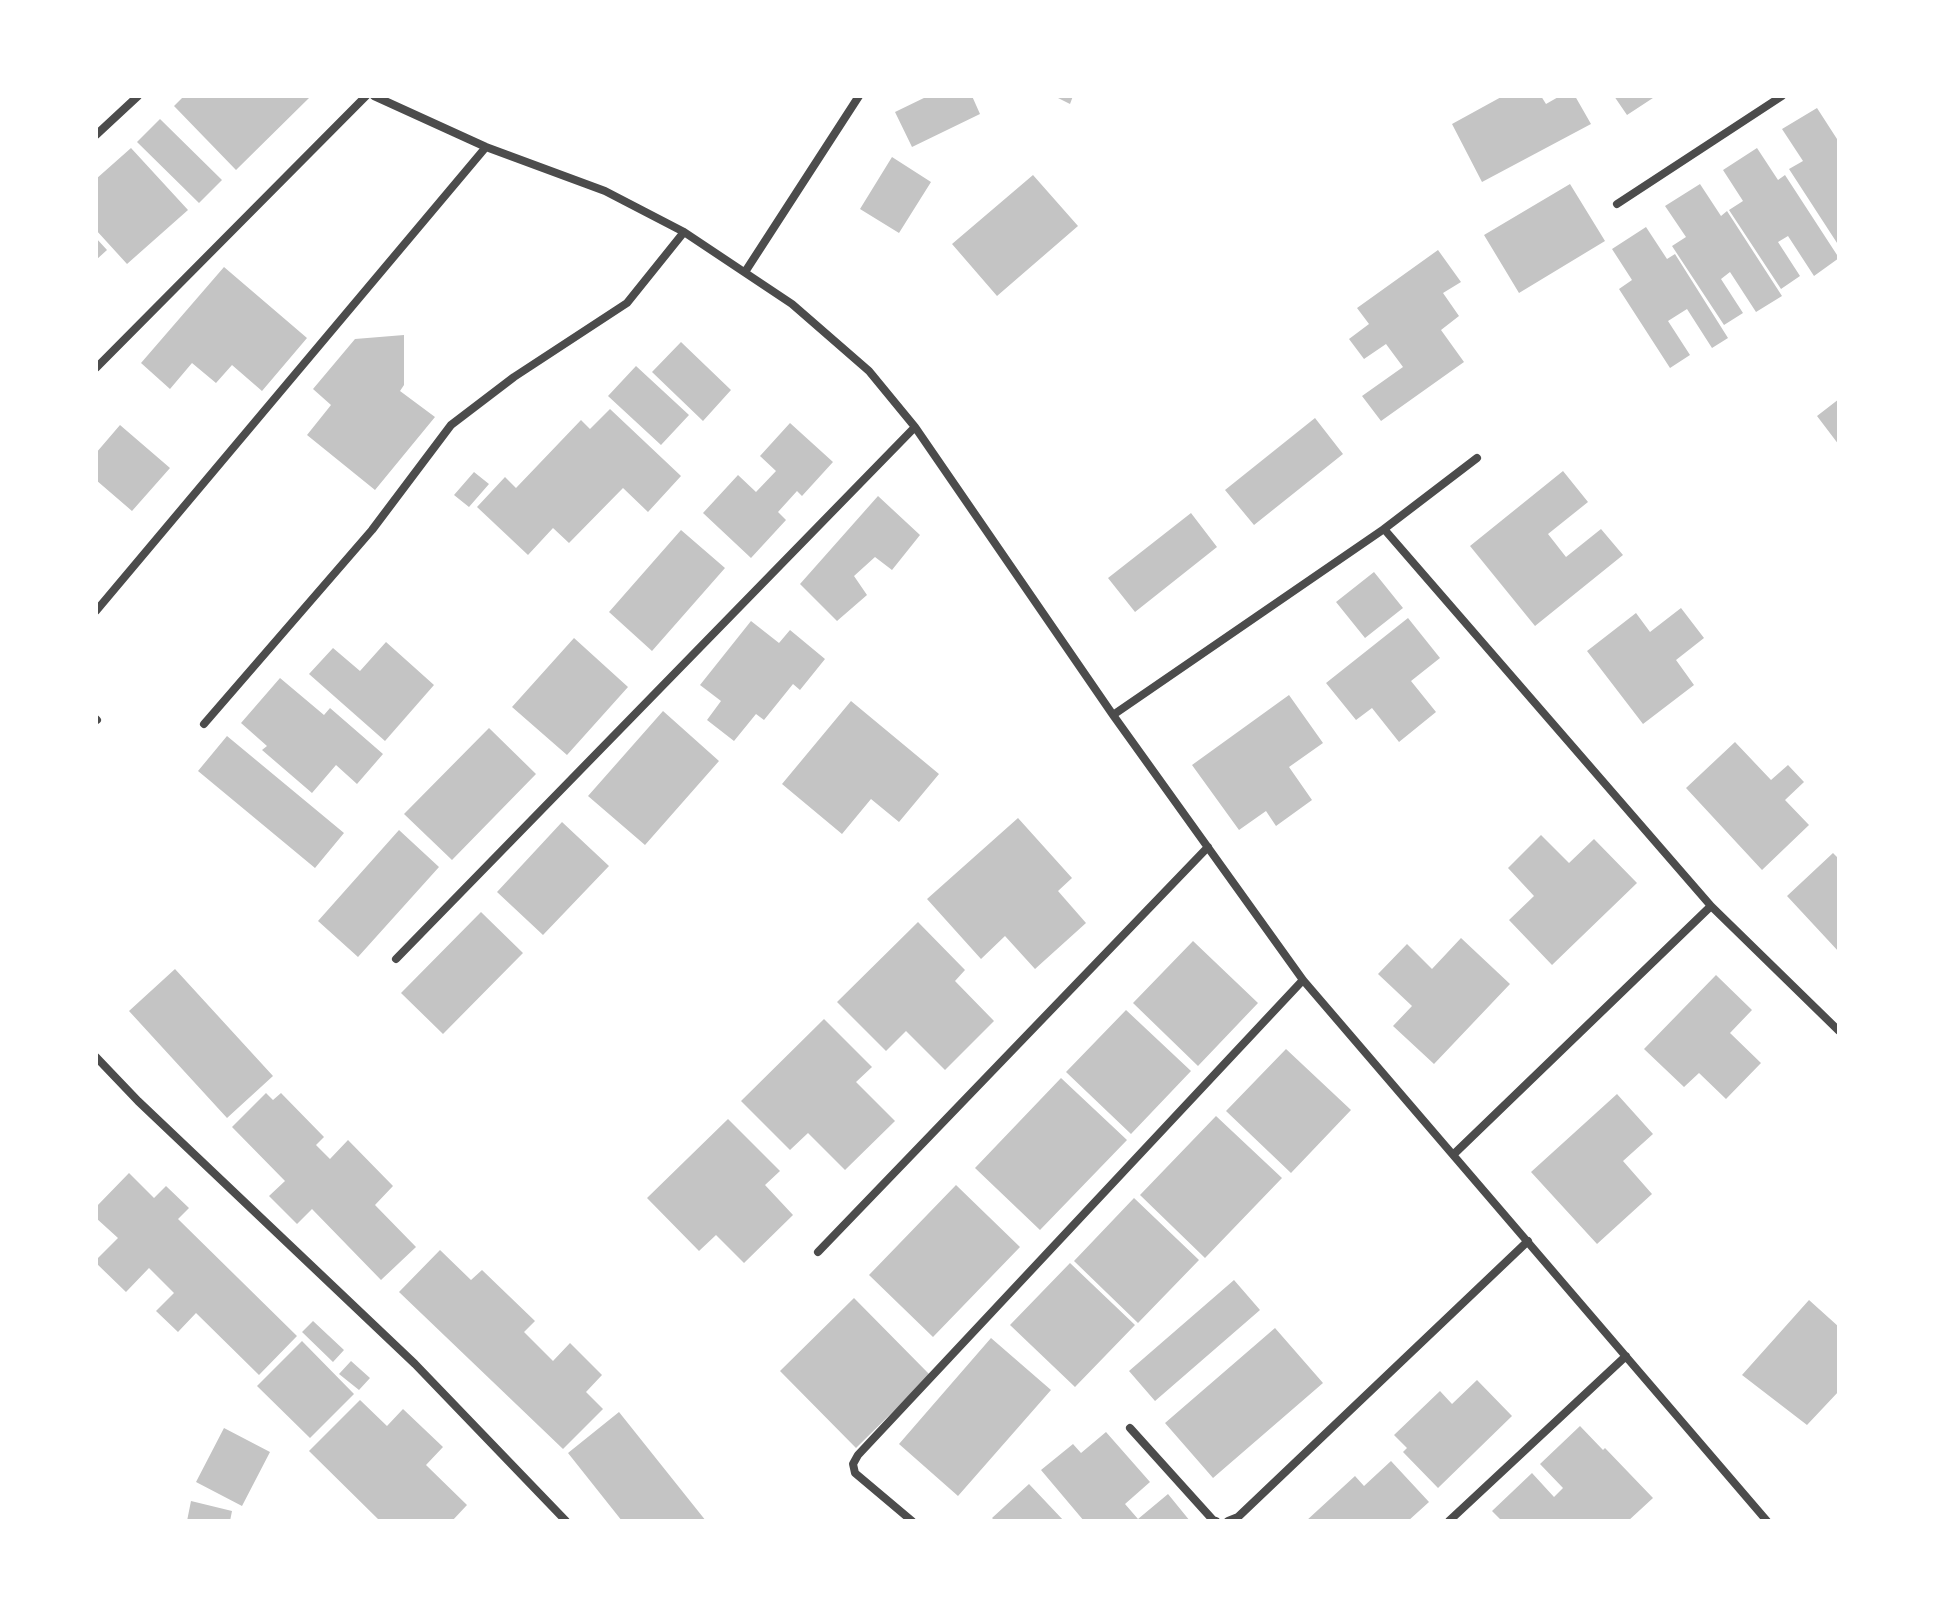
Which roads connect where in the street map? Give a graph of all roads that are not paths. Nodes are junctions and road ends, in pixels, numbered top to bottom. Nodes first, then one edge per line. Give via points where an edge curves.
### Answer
1 (138, 96) edge
2 (366, 96) edge
3 (374, 96) edge
4 (859, 96) edge
5 (1782, 96) edge
6 (96, 135) edge
7 (486, 147) junction
8 (1617, 204) dead end
9 (684, 232) junction
10 (745, 272) junction
11 (96, 368) edge
12 (915, 427) junction
13 (1477, 458) dead end
14 (1384, 529) junction
15 (96, 611) edge
16 (1113, 715) junction
17 (204, 724) dead end
18 (1208, 847) junction
19 (1711, 906) junction
20 (396, 959) dead end
21 (1303, 980) junction
22 (1839, 1031) edge
23 (96, 1057) edge
24 (1454, 1154) junction
25 (1528, 1241) junction
26 (818, 1252) dead end
27 (1626, 1356) junction
28 (1130, 1428) dead end
29 (566, 1521) edge
30 (912, 1521) edge
31 (1216, 1521) edge
32 (1228, 1521) edge
33 (1449, 1521) edge
34 (1767, 1521) edge

1 - 6 street
2 - 11 street
3 - 7 street
4 - 10 street
5 - 8 street
7 - 9 street via 605,191
7 - 15 street
9 - 10 street
9 - 17 street via 627,303 451,425 372,530
10 - 12 street via 792,304 869,371
12 - 16 street
12 - 20 street
13 - 14 street
14 - 16 street
14 - 19 street
16 - 18 street
18 - 21 street
18 - 26 street
19 - 22 street
19 - 24 street
21 - 24 street
21 - 30 street via 858,1455 855,1473
23 - 29 street via 415,1364
24 - 25 street
25 - 27 street
25 - 32 street
27 - 33 street
27 - 34 street
28 - 31 street

